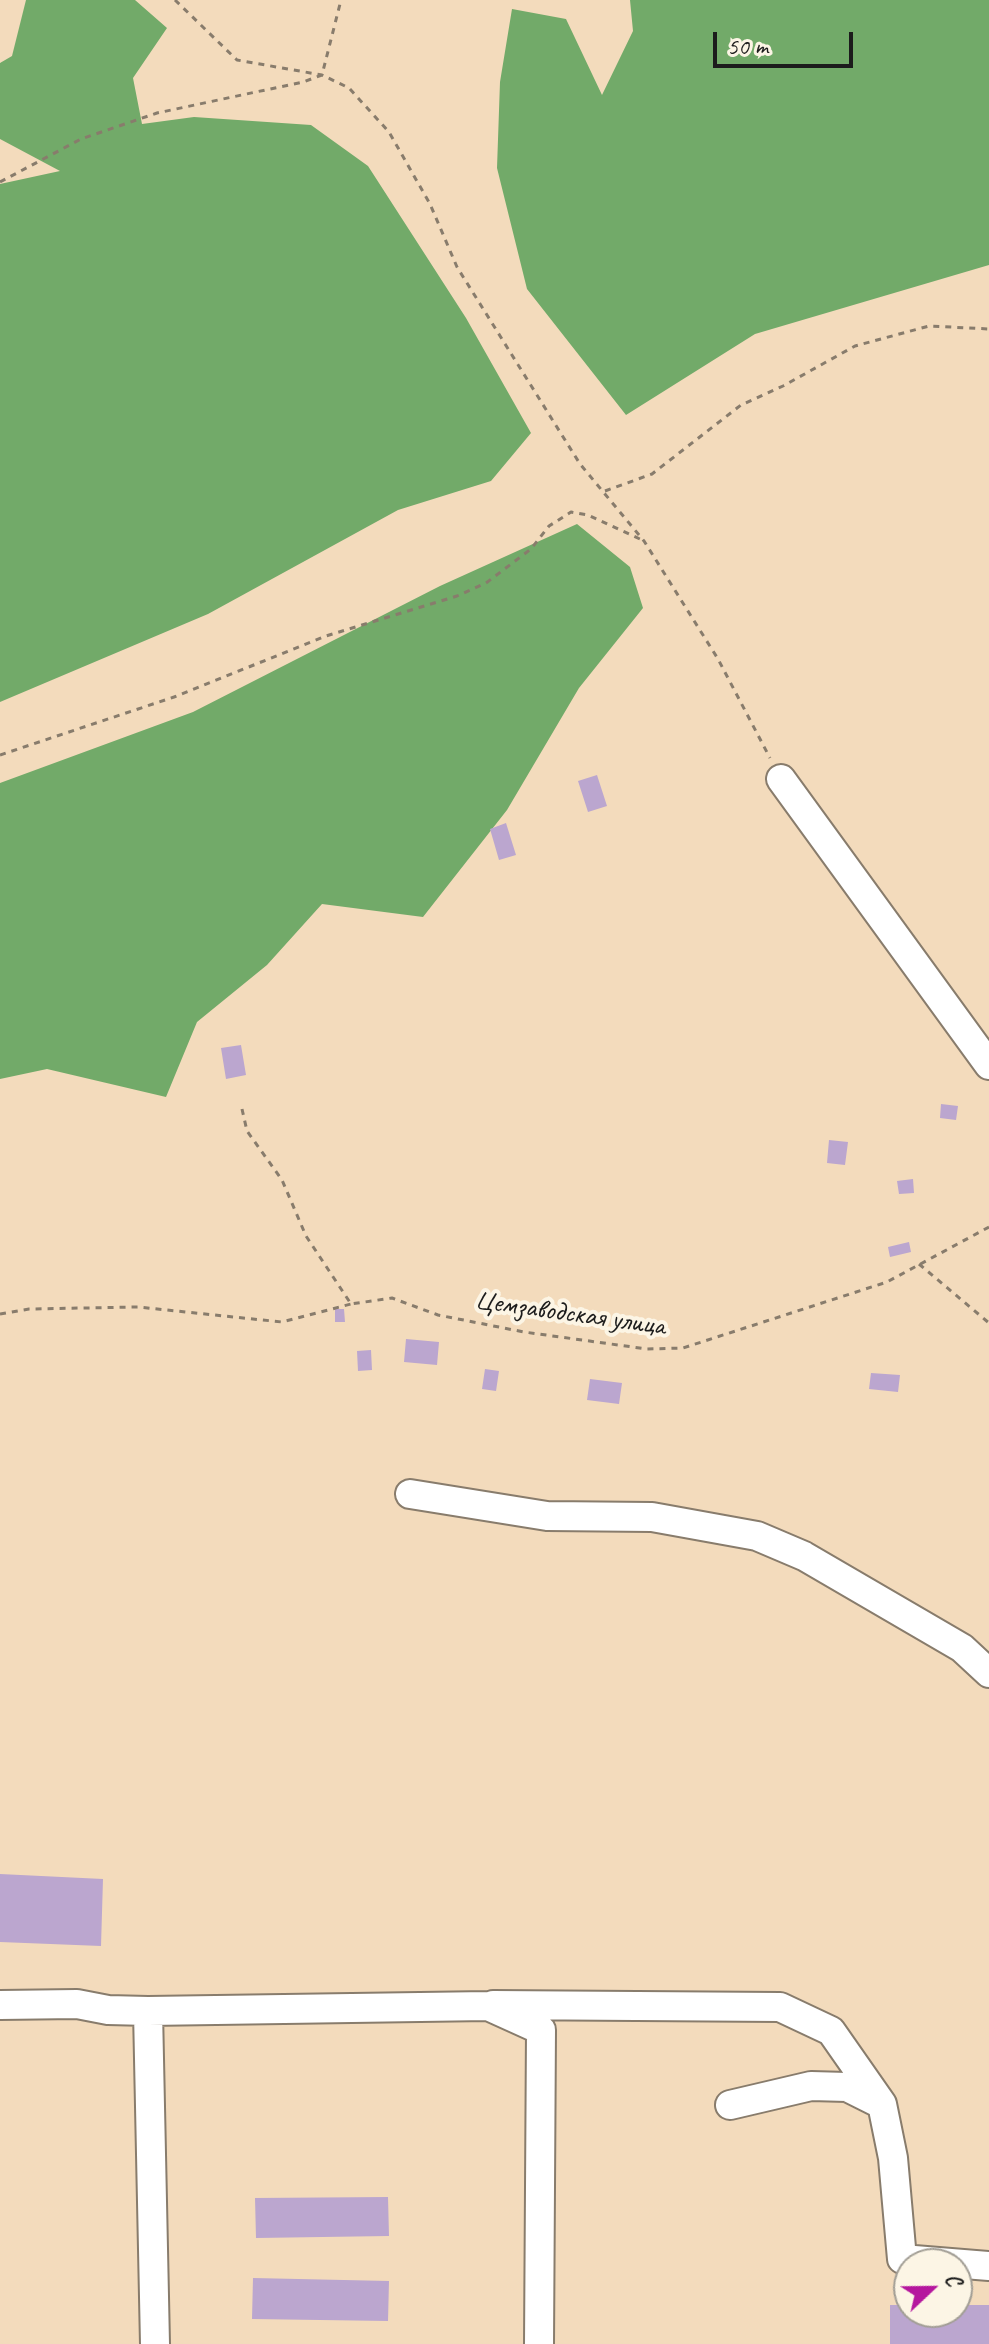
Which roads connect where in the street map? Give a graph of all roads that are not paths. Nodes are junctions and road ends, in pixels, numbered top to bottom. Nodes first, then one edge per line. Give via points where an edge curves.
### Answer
1 (781, 779) road end
2 (989, 1065) edge
3 (410, 1494) dead end
4 (989, 1673) edge
5 (0, 2005) edge
6 (488, 2006) junction
7 (148, 2011) junction
8 (882, 2104) junction
9 (730, 2105) dead end
10 (989, 2266) edge
11 (155, 2344) edge
12 (539, 2344) edge

1 - 2 street
3 - 4 street via 547,1516 652,1517 757,1536 804,1556 949,1640
5 - 7 street via 77,2004
6 - 7 street
6 - 8 street via 780,2007 831,2031
6 - 12 street via 541,2030
7 - 11 street
8 - 9 street via 847,2087 811,2086
8 - 10 street via 902,2259

